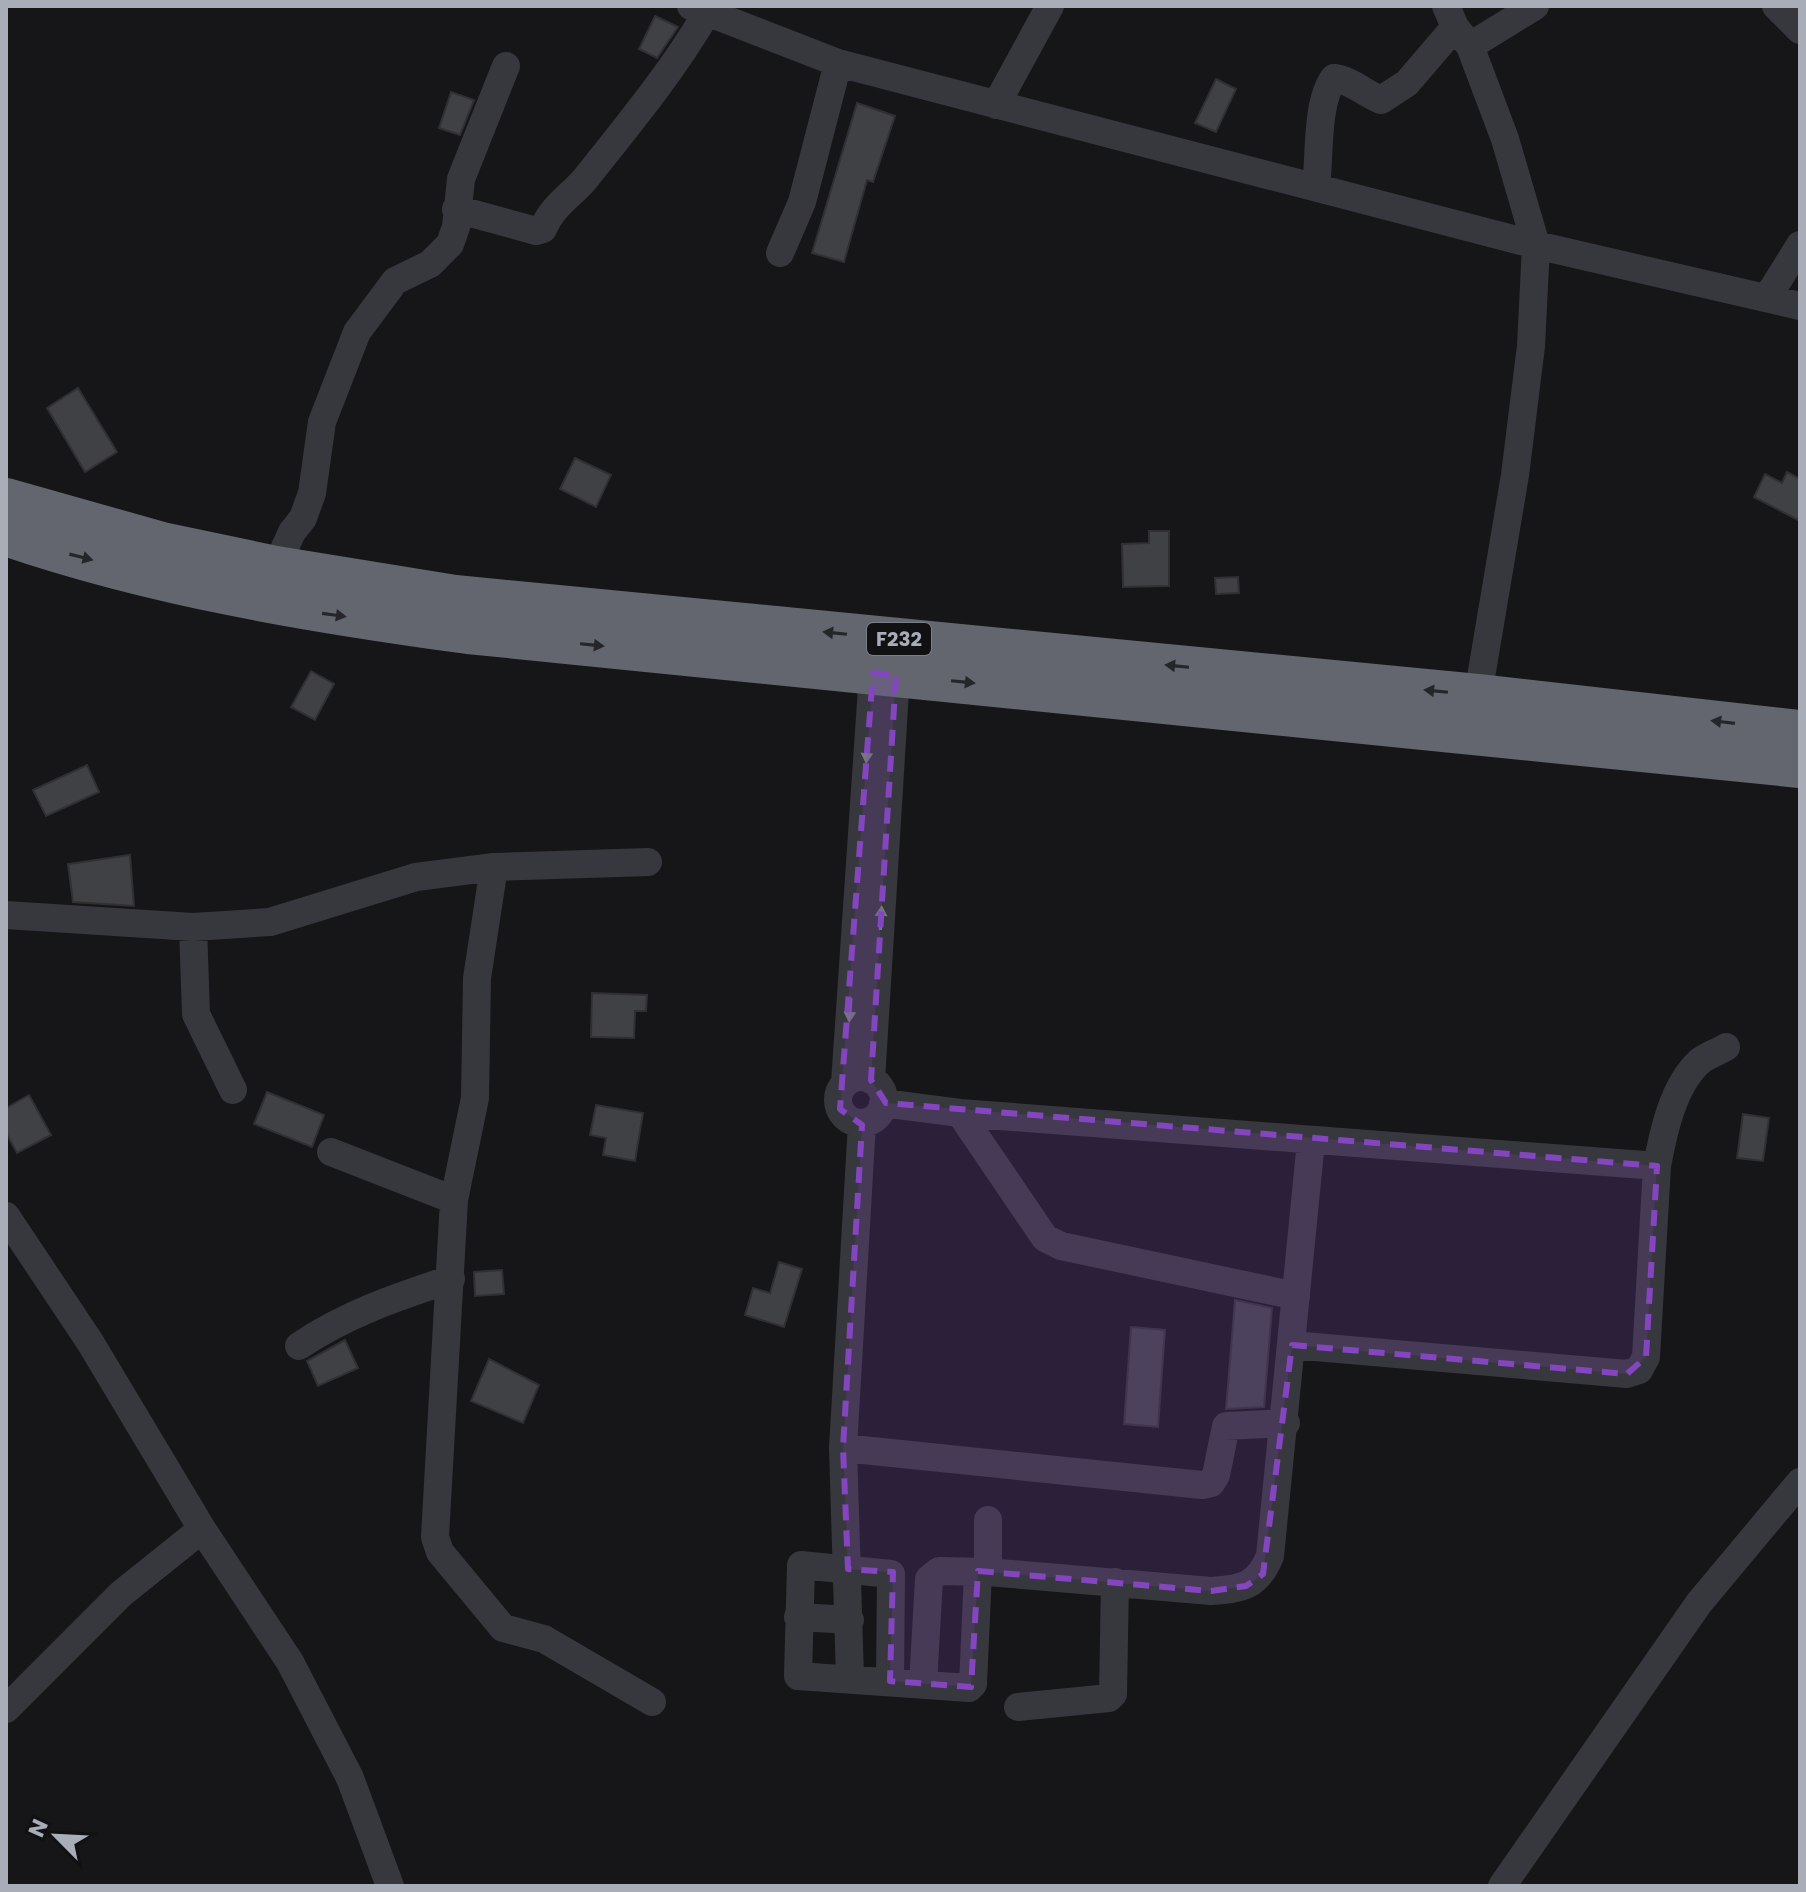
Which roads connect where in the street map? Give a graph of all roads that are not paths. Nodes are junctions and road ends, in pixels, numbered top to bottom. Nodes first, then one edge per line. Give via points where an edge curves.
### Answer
1 (1050, 6) edge
2 (1535, 6) edge
3 (1776, 6) edge
4 (699, 10) edge
5 (1457, 26) edge
6 (1800, 30) edge
7 (838, 63) junction
8 (506, 66) dead end
9 (996, 105) junction
10 (1316, 187) junction
11 (456, 209) junction
12 (1536, 245) junction
13 (1800, 245) edge
14 (780, 253) dead end
15 (1767, 298) junction
16 (1800, 306) edge
17 (6, 499) edge
18 (6, 535) edge
19 (276, 567) junction
20 (884, 674) junction
21 (1478, 695) junction
22 (1800, 731) edge
23 (1800, 767) edge
24 (648, 862) dead end
25 (494, 867) junction
26 (6, 915) edge
27 (193, 927) junction
28 (1726, 1047) dead end
29 (867, 1089) junction
30 (233, 1090) dead end
31 (960, 1113) junction
32 (862, 1123) junction
33 (1311, 1141) junction
34 (331, 1152) dead end
35 (1657, 1166) junction
36 (454, 1200) junction
37 (6, 1216) edge
38 (451, 1279) junction
39 (1296, 1296) junction
40 (1292, 1345) junction
41 (299, 1346) dead end
42 (1286, 1423) junction
43 (843, 1448) junction
44 (1800, 1482) edge
45 (988, 1520) dead end
46 (202, 1529) junction
47 (848, 1569) junction
48 (983, 1572) junction
49 (1115, 1582) junction
50 (798, 1617) junction
51 (850, 1620) junction
52 (892, 1623) junction
53 (926, 1625) junction
54 (850, 1678) junction
55 (890, 1681) junction
56 (923, 1684) junction
57 (652, 1702) dead end
58 (1018, 1707) dead end
59 (6, 1709) edge
60 (390, 1886) edge
61 (1502, 1886) edge

1 - 9 street
2 - 5 street
3 - 6 street
4 - 7 street
4 - 11 street via 685,50 584,181 549,213 543,229
5 - 10 street via 1407,83 1381,100 1346,79 1334,78 1321,100
5 - 12 street via 1524,193
7 - 9 street
7 - 14 street via 802,202
8 - 11 street via 461,179
9 - 10 street
10 - 12 street
11 - 19 street via 450,244 430,264 395,281 357,332 322,422 312,493
12 - 15 street
12 - 21 street via 1531,346 1515,475
13 - 15 street
15 - 16 street
17 - 19 highway, F232 via 162,543
18 -> 20 highway, F232 via 167,579 324,613 468,633
21 -> 19 highway, F232 via 455,596
20 -> 23 highway, F232
20 - 29 street
22 -> 21 highway, F232
24 - 25 street
25 - 27 street via 416,877 270,922
25 - 36 street via 477,978 475,1098
26 - 27 street
27 - 30 street via 196,1014
28 - 35 street via 1699,1062 1684,1082
29 - 31 street
29 - 32 street via 877,1117
29 - 32 street via 839,1096 840,1109
31 - 33 street
31 - 39 street via 1045,1238 1061,1246
32 - 43 street
33 - 35 street
33 - 39 street
34 - 36 street
35 - 40 street via 1646,1357 1639,1370 1627,1374
36 - 38 street
37 - 46 street via 90,1342
38 - 41 street via 368,1307
38 - 57 street via 436,1504 440,1552 503,1628 544,1639
39 - 40 street
40 - 42 street
42 - 43 street via 1226,1426 1216,1475 1202,1485
42 - 49 street via 1270,1556 1263,1574 1246,1586 1211,1591
43 - 47 street
44 - 61 street via 1699,1603
45 - 48 street
46 - 59 street via 104,1610
46 - 60 street via 297,1675 350,1778
47 - 50 street via 801,1565
47 - 51 street
47 - 52 street via 891,1574
48 - 49 street
48 - 53 street via 933,1574
48 - 56 street via 973,1684
49 - 58 street via 1113,1694
50 - 51 street
50 - 54 street via 798,1676
51 - 54 street
52 - 53 street
52 - 55 street
53 - 56 street
54 - 55 street
55 - 56 street

